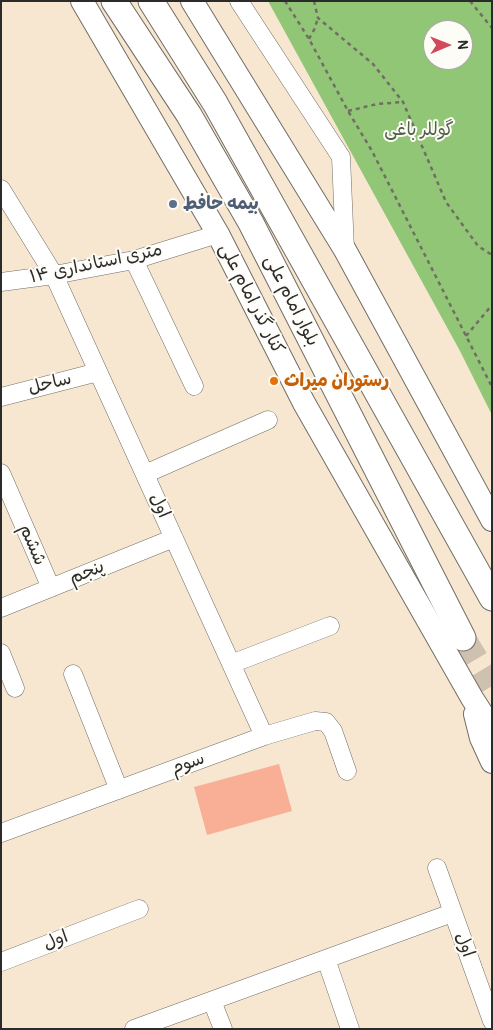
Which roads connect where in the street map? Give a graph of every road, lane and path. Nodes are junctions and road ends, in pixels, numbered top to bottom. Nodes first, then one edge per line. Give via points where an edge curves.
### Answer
1 (82, 1) edge
2 (96, 1) edge
3 (114, 1) edge
4 (151, 1) edge
5 (192, 1) edge
6 (239, 1) edge
7 (286, 1) edge
8 (314, 1) edge
9 (470, 1) edge
10 (318, 18) junction
11 (492, 28) edge
12 (309, 39) junction
13 (403, 102) junction
14 (348, 111) junction
15 (189, 115) junction
16 (1, 189) edge
17 (218, 234) junction
18 (345, 250) junction
19 (492, 256) edge
20 (134, 260) junction
21 (54, 275) junction
22 (1, 282) edge
23 (492, 305) edge
24 (466, 336) junction
25 (98, 372) junction
26 (194, 386) dead end
27 (492, 387) edge
28 (1, 397) edge
29 (268, 420) dead end
30 (1, 473) edge
31 (145, 474) junction
32 (492, 520) edge
33 (174, 538) junction
34 (51, 588) junction
35 (492, 598) edge
36 (1, 608) edge
37 (330, 626) dead end
38 (463, 638) tunnel mouth
39 (1, 653) edge
40 (231, 664) junction
41 (73, 674) dead end
42 (15, 688) dead end
43 (482, 703) edge
44 (492, 729) edge
45 (264, 736) junction
46 (492, 762) edge
47 (347, 771) dead end
48 (118, 790) junction
49 (1, 833) edge
50 (436, 868) dead end
51 (139, 909) dead end
52 (452, 913) junction
53 (326, 959) junction
54 (1, 962) edge
55 (212, 1000) junction
56 (492, 1021) edge
57 (134, 1029) edge
58 (223, 1029) edge
59 (350, 1029) edge

1 - 17 main road, کنار گذر امام علی
2 - 15 highway
3 - 15 highway, بلوار امام علی
4 - 35 highway, بلوار امام علی via 230,128
5 - 18 main road
6 - 18 street via 341,157
7 - 12 path
8 - 10 path
9 - 11 path
10 - 12 path
10 - 13 path via 373,64
12 - 14 path
13 - 14 path
13 - 19 path via 446,202 478,246
14 - 24 path via 372,151
15 - 38 highway, بلوار امام علی via 252,223
16 - 21 street, اول
17 - 20 street, ۱۴ متری استانداری
17 - 43 main road, کنار گذر امام علی via 304,403
18 - 32 main road
20 - 21 street, ۱۴ متری استانداری
20 - 26 street
21 - 22 street, ۱۴ متری استانداری
21 - 25 street, اول
23 - 24 path
24 - 27 path
25 - 28 street, ساحل
25 - 31 street, اول
29 - 31 street
30 - 34 street, ششم
31 - 33 street, اول
33 - 34 street, پنجم
33 - 40 street, اول
34 - 36 street, پنجم
37 - 40 street
39 - 42 street
40 - 45 street, اول
41 - 48 street
43 - 44 main road, کنار گذر امام علی
43 - 46 main road via 481,738
45 - 47 street, سوم via 315,721 326,722
45 - 48 street, سوم
48 - 49 street, سوم
50 - 52 street, اول
51 - 54 street, اول
52 - 53 street
52 - 56 street, اول
53 - 55 street
53 - 59 street
55 - 57 street
55 - 58 street

